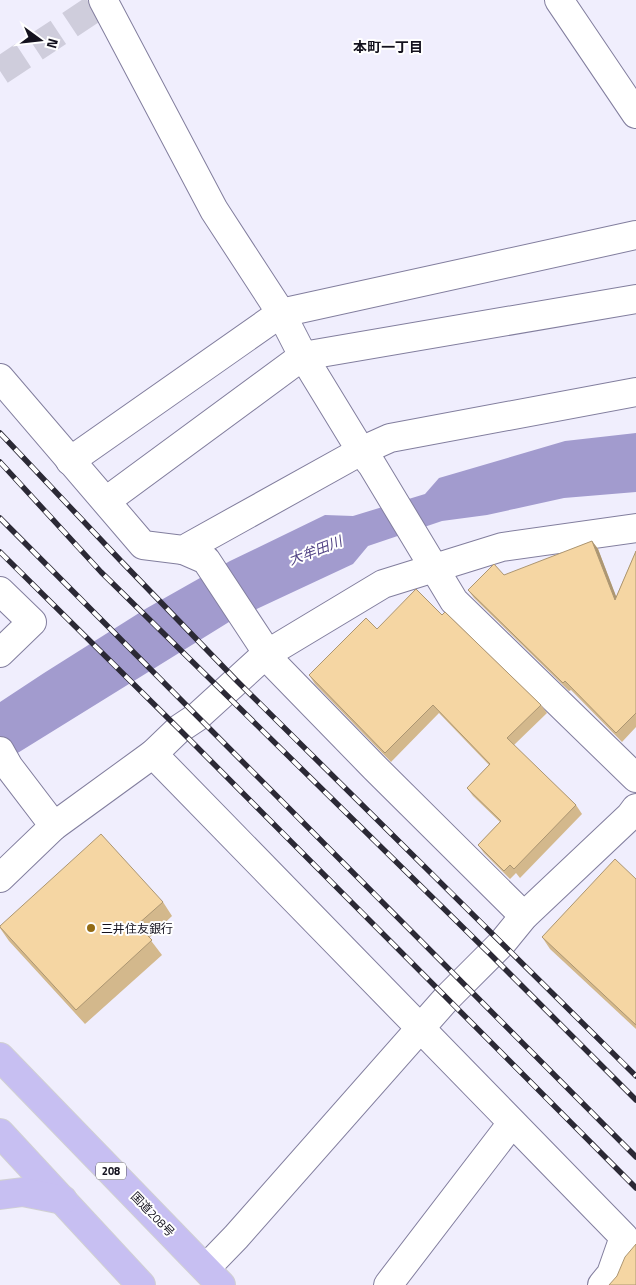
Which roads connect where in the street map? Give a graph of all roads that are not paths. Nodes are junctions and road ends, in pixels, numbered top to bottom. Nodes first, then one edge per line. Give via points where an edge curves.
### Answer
1 (103, 0) edge
2 (559, 0) edge
3 (636, 114) edge
4 (636, 236) edge
5 (636, 299) edge
6 (281, 313) junction
7 (303, 356) junction
8 (0, 378) edge
9 (636, 392) edge
10 (367, 458) junction
11 (70, 461) junction
12 (106, 501) junction
13 (636, 528) edge
14 (194, 555) junction
15 (434, 567) junction
16 (0, 591) edge
17 (263, 650) junction
18 (0, 653) edge
19 (153, 754) junction
20 (4, 759) edge
21 (636, 778) edge
22 (636, 808) edge
23 (54, 826) junction
24 (0, 878) edge
25 (524, 916) junction
26 (419, 1028) junction
27 (0, 1057) edge
28 (512, 1123) junction
29 (0, 1133) edge
30 (0, 1195) edge
31 (62, 1200) junction
32 (214, 1277) edge
33 (141, 1285) edge
34 (388, 1285) edge
35 (602, 1285) edge

1 - 6 street via 214,210
2 - 3 street
4 - 6 street
5 - 7 street
6 - 7 street
6 - 11 street
7 - 10 street
7 - 12 street
8 - 11 street
9 - 10 street via 390,438
10 - 14 street
10 - 15 street
11 - 12 street
12 - 14 street via 143,545
13 - 15 street via 502,547
14 - 17 street
15 - 17 street via 383,584
15 - 21 street via 454,601
16 - 18 street via 32,622
17 - 19 street via 197,717
17 - 25 street via 375,768
19 - 23 street
19 - 26 street
20 - 23 street
22 - 25 street
23 - 24 street
25 - 26 street
26 - 28 street
26 - 32 street via 236,1237
27 - 32 highway, 国道208号 / 208
28 - 34 street
28 - 35 street via 624,1237 611,1274
29 - 31 highway
30 - 31 highway via 23,1192
31 - 33 highway

